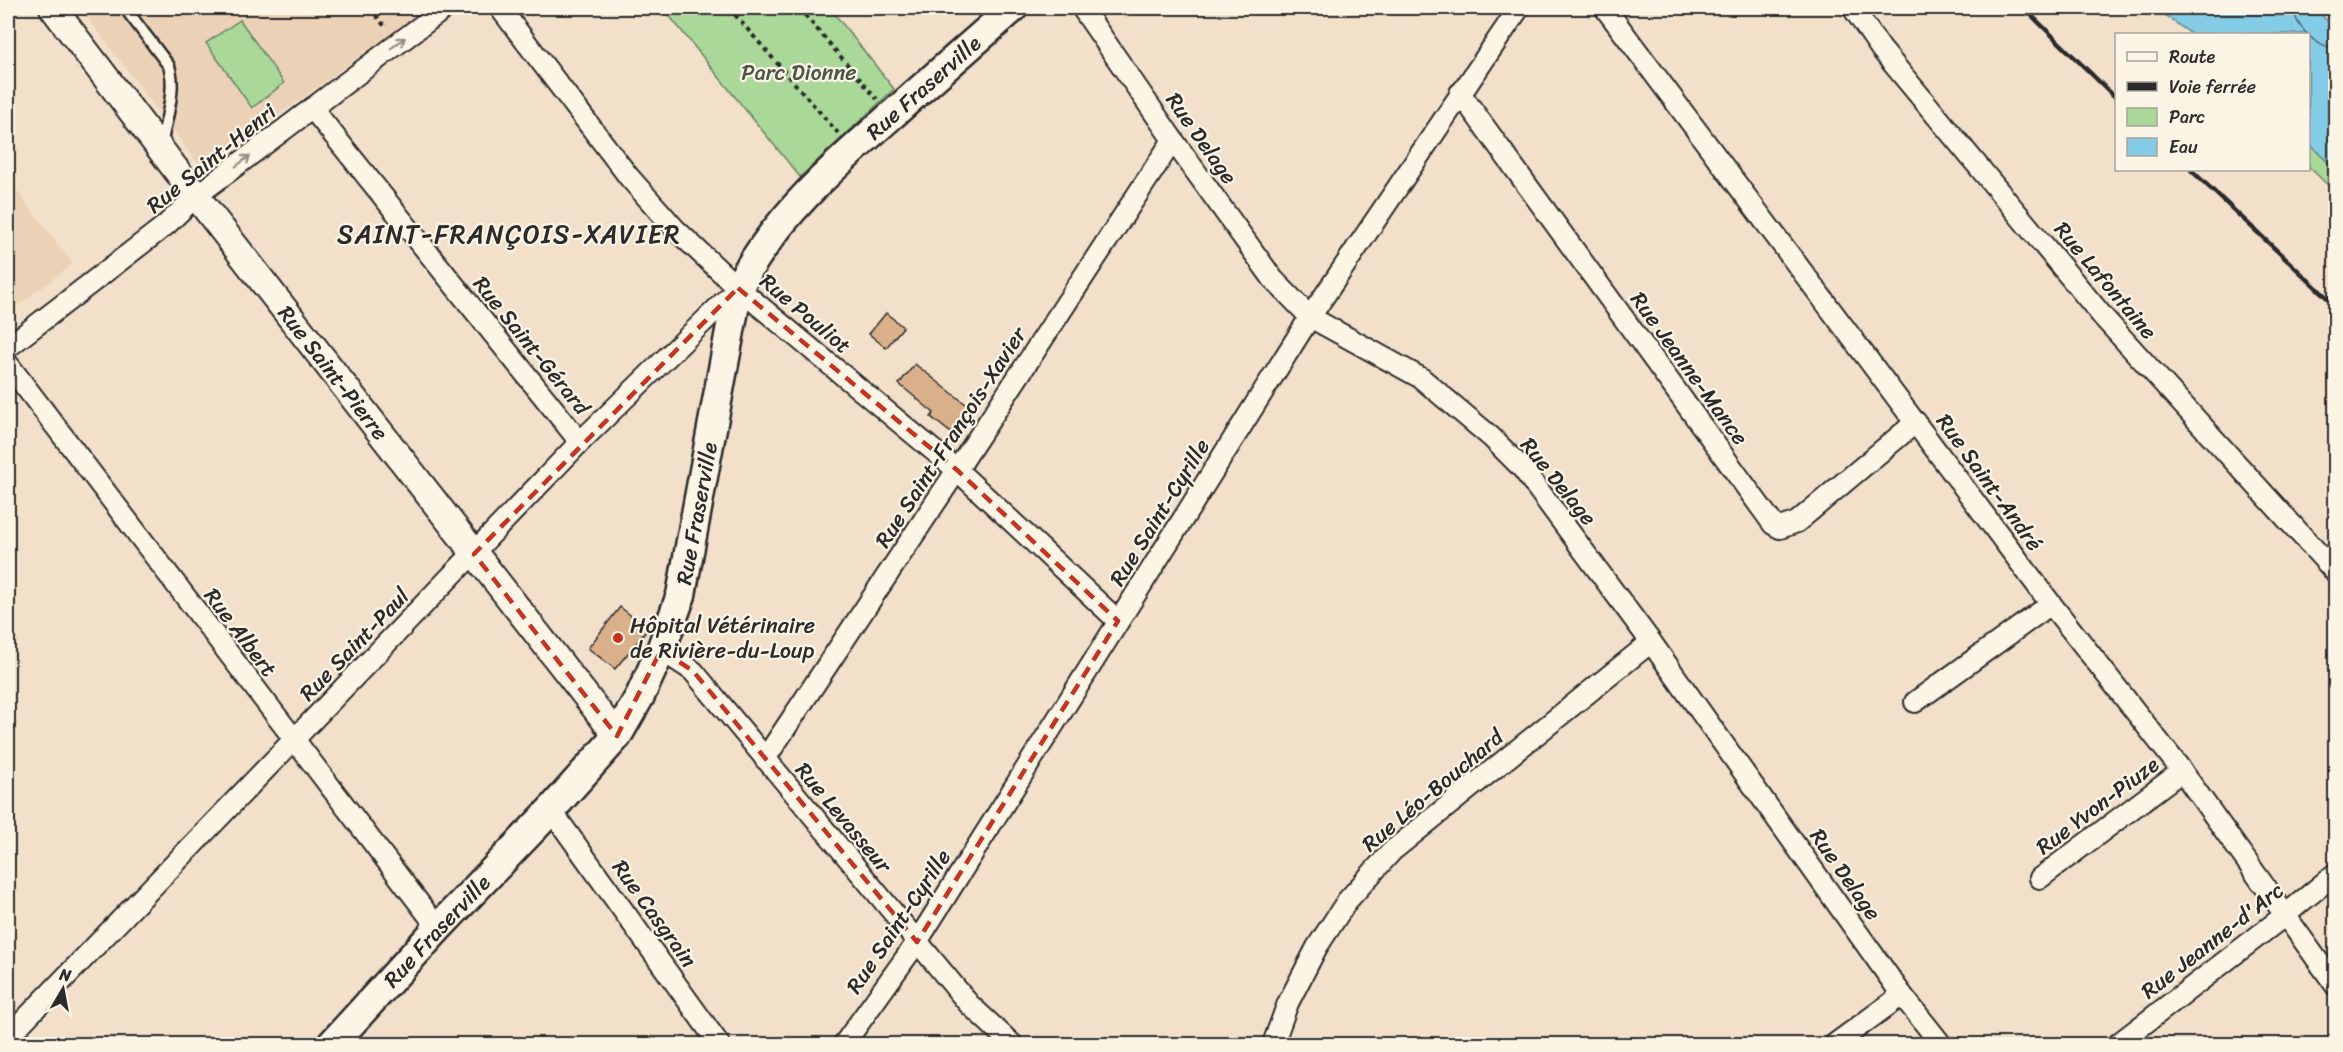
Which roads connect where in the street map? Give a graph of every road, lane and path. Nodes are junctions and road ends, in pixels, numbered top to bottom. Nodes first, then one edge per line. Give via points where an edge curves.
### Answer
1 (53, 8) edge
2 (125, 8) edge
3 (370, 8) edge
4 (445, 8) edge
5 (500, 8) edge
6 (729, 8) edge
7 (799, 8) edge
8 (1013, 8) edge
9 (1082, 8) edge
10 (1519, 8) edge
11 (1605, 8) edge
12 (1853, 8) edge
13 (398, 43) junction
14 (1460, 93) junction
15 (312, 108) junction
16 (891, 115) junction
17 (1173, 140) junction
18 (160, 149) junction
19 (853, 149) junction
20 (196, 196) junction
21 (738, 288) junction
22 (1310, 317) junction
23 (8, 348) edge
24 (8, 364) edge
25 (1916, 422) junction
26 (580, 442) junction
27 (957, 470) junction
28 (474, 554) junction
29 (2336, 573) edge
30 (2051, 604) junction
31 (1118, 621) junction
32 (1651, 642) junction
33 (661, 650) junction
34 (1915, 702) dead end
35 (617, 736) junction
36 (294, 741) junction
37 (765, 759) junction
38 (2182, 771) junction
39 (551, 810) junction
40 (2336, 873) edge
41 (2040, 878) dead end
42 (2284, 916) junction
43 (438, 928) junction
44 (917, 942) junction
45 (2336, 986) edge
46 (1902, 995) junction
47 (8, 1037) edge
48 (332, 1044) edge
49 (719, 1044) edge
50 (844, 1044) edge
51 (1012, 1044) edge
52 (1273, 1044) edge
53 (1834, 1044) edge
54 (1941, 1044) edge
55 (2118, 1044) edge

1 - 18 street, Rue Saint-Pierre
2 - 18 lane via 172,73
3 - 13 path
13 -> 4 street, Rue Saint-Henri
5 - 21 street, Rue Pouliot via 629,177 675,230
6 - 19 path
7 - 16 path
8 - 16 main road, Rue Fraserville
9 - 17 street, Rue Delage
10 - 14 street, Rue Saint-Cyrille
11 - 25 street, Rue Saint-André
12 - 29 street, Rue Lafontaine via 1881,49 2104,318
13 - 15 street, Rue Saint-Henri
14 - 22 street, Rue Saint-Cyrille
14 - 25 street, Rue Jeanne-Mance via 1773,524 1780,528 1797,522
20 -> 15 street, Rue Saint-Henri
15 - 26 street, Rue Saint-Gérard
16 - 19 main road, Rue Fraserville
17 - 22 street, Rue Delage via 1273,279
17 - 27 street, Rue Saint-François-Xavier
18 - 20 street, Rue Saint-Pierre
19 - 21 main road, Rue Fraserville via 806,194 762,247
20 - 23 street, Rue Saint-Henri via 166,225
20 - 28 street, Rue Saint-Pierre
21 - 26 street, Rue Saint-Paul
21 - 27 street, Rue Pouliot
21 - 33 main road, Rue Fraserville via 681,595
22 - 31 street, Rue Saint-Cyrille
22 - 32 street, Rue Delage via 1422,378 1491,437 1523,469
24 - 36 street, Rue Albert
25 - 30 street, Rue Saint-André
26 - 28 street, Rue Saint-Paul
27 - 31 street, Rue Pouliot
27 - 37 street, Rue Saint-François-Xavier
28 - 35 street, Rue Saint-Pierre
28 - 36 street, Rue Saint-Paul
30 - 34 street
30 - 38 street, Rue Saint-André
31 - 44 street, Rue Saint-Cyrille
32 - 46 street, Rue Delage
32 - 52 street, Rue Léo-Bouchard via 1392,851 1347,901 1317,947 1288,1003
33 - 35 main road, Rue Fraserville
33 - 37 street, Rue Levasseur via 693,671
35 - 39 main road, Rue Fraserville
36 - 43 street, Rue Albert
36 - 47 street, Rue Saint-Paul
37 - 44 street, Rue Levasseur
38 - 41 street, Rue Yvon-Piuze
38 - 42 street, Rue Saint-André
39 - 43 main road, Rue Fraserville
39 - 49 street, Rue Casgrain
40 - 42 street, Rue Jeanne-d'Arc
42 - 45 street, Rue Saint-André
42 - 55 street, Rue Jeanne-d'Arc
43 - 48 main road, Rue Fraserville
44 - 50 street, Rue Saint-Cyrille
44 - 51 street, Rue Levasseur via 969,1004
46 - 53 street
46 - 54 street, Rue Delage

